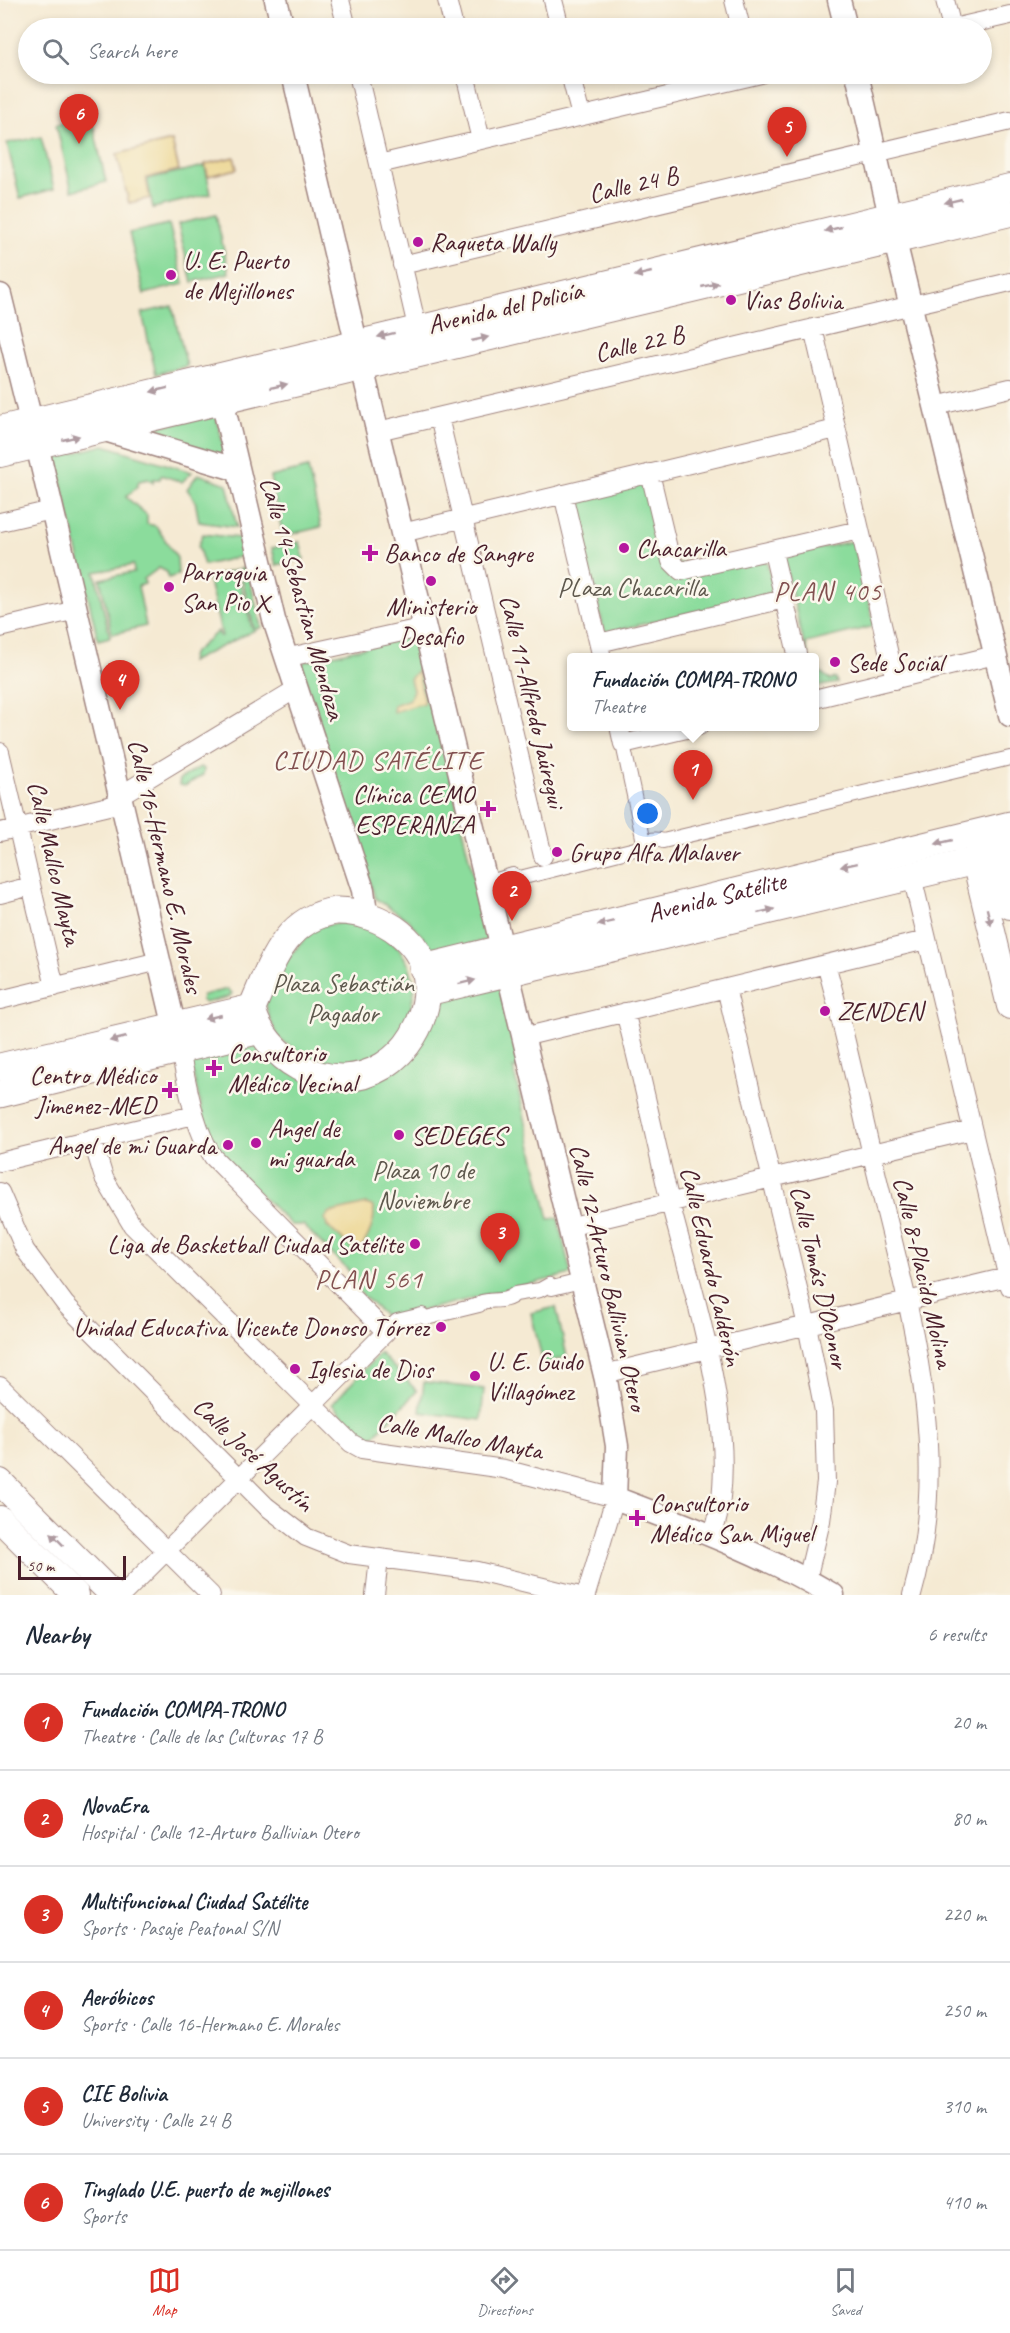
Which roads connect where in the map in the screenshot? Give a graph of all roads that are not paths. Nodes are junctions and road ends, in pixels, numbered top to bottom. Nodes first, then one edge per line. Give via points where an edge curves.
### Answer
1 (276, 0) edge
2 (340, 0) edge
3 (447, 0) edge
4 (553, 0) edge
5 (734, 0) edge
6 (839, 0) edge
7 (945, 0) edge
8 (1010, 15) edge
9 (280, 18) edge
10 (344, 18) edge
11 (452, 18) edge
12 (558, 18) edge
13 (738, 18) edge
14 (844, 18) edge
15 (950, 18) edge
16 (992, 19) edge
17 (295, 84) edge
18 (360, 84) edge
19 (467, 84) edge
20 (572, 84) edge
21 (713, 84) edge
22 (859, 84) edge
23 (580, 116) junction
24 (1010, 121) edge
25 (481, 140) junction
26 (875, 153) junction
27 (379, 164) junction
28 (1010, 187) edge
29 (1010, 213) edge
30 (890, 216) junction
31 (895, 240) junction
32 (402, 265) junction
33 (1010, 282) edge
34 (0, 295) edge
35 (912, 305) junction
36 (417, 327) junction
37 (813, 328) junction
38 (423, 353) junction
39 (359, 355) junction
40 (8, 359) edge
41 (219, 388) junction
42 (1010, 388) edge
43 (936, 406) junction
44 (439, 417) junction
45 (0, 429) edge
46 (105, 429) junction
47 (836, 429) junction
48 (378, 431) junction
49 (34, 433) junction
50 (0, 454) edge
51 (238, 470) junction
52 (650, 473) junction
53 (562, 494) junction
54 (52, 510) junction
55 (463, 518) junction
56 (0, 522) edge
57 (859, 530) junction
58 (402, 532) junction
59 (773, 552) junction
60 (784, 599) junction
61 (76, 610) junction
62 (425, 627) junction
63 (0, 628) edge
64 (601, 650) edge
65 (797, 653) edge
66 (995, 655) junction
67 (285, 658) junction
68 (895, 680) junction
69 (296, 689) junction
70 (819, 698) edge
71 (1010, 716) edge
72 (620, 731) edge
73 (678, 731) edge
74 (623, 744) junction
75 (0, 752) edge
76 (1010, 758) edge
77 (120, 799) junction
78 (1010, 825) edge
79 (9, 830) edge
80 (641, 847) junction
81 (991, 847) edge
82 (545, 863) junction
83 (909, 864) junction
84 (495, 885) dead end
85 (31, 886) junction
86 (0, 894) edge
87 (1010, 906) edge
88 (366, 913) junction
89 (926, 940) junction
90 (504, 960) junction
91 (159, 961) junction
92 (826, 964) junction
93 (425, 980) junction
94 (56, 987) junction
95 (726, 988) junction
96 (0, 1000) edge
97 (1010, 1006) edge
98 (625, 1012) junction
99 (256, 1019) junction
100 (523, 1036) junction
101 (177, 1038) junction
102 (0, 1067) edge
103 (0, 1094) edge
104 (194, 1115) junction
105 (972, 1130) junction
106 (92, 1139) junction
107 (872, 1154) junction
108 (0, 1162) edge
109 (771, 1178) junction
110 (0, 1192) edge
111 (670, 1202) junction
112 (568, 1227) junction
113 (1009, 1282) edge
114 (560, 1284) junction
115 (907, 1301) junction
116 (395, 1324) junction
117 (806, 1325) junction
118 (706, 1349) junction
119 (604, 1374) junction
120 (0, 1386) edge
121 (313, 1405) junction
122 (239, 1478) junction
123 (0, 1482) edge
124 (615, 1498) junction
125 (0, 1519) edge
126 (713, 1534) junction
127 (165, 1551) junction
128 (379, 1558) junction
129 (807, 1580) junction
130 (76, 1595) edge
131 (113, 1595) edge
132 (122, 1595) edge
133 (211, 1595) edge
134 (375, 1595) edge
135 (576, 1595) edge
136 (586, 1595) edge
137 (833, 1595) edge
138 (912, 1595) edge

1 - 9 street
2 - 10 street
3 - 11 street
4 - 12 street
5 - 13 street
6 - 14 street
7 - 15 street
8 - 16 street
17 - 39 street, Calle 12-Arturo Ballivian Otero
18 - 27 street
19 - 25 street
20 - 23 street
21 - 23 street
22 - 26 street
23 - 25 street
24 - 26 street, Calle 24 B
25 - 27 street
26 - 30 street
26 - 32 street, Calle 24 B
27 - 32 street
28 -> 30 main road, Avenida del Policía
29 - 31 main road, Avenida del Policía
30 - 31 main road
30 -> 36 main road, Avenida del Policía
31 - 35 street
38 -> 31 main road, Avenida del Policía
32 - 36 street
33 - 35 street, Calle 22 B
34 - 40 street
35 - 37 street, Calle 22 B
35 - 43 street
36 - 38 main road
36 -> 39 main road, Avenida del Policía
37 - 44 street, Calle 22 B
37 - 47 street
38 - 39 main road, Avenida del Policía
39 - 41 main road, Avenida del Policía
39 - 48 street, Calle 12-Arturo Ballivian Otero
40 - 49 street
41 - 46 main road, Avenida del Policía
41 -> 49 main road, Avenida del Policía
41 - 51 street, Calle 14-Sebastian Mendoza
42 - 43 street
43 - 66 street
44 - 48 street, Calle 22 B
44 - 55 street, Calle 11-Alfredo Jaúregui
45 - 49 main road, Avenida del Policía
49 -> 46 main road, Avenida del Policía
46 - 51 street
47 - 52 street
47 - 57 street
48 - 58 street, Calle 12-Arturo Ballivian Otero
49 - 50 main road, Avenida del Policía
49 - 54 street, Calle 16-Hermano E. Morales
51 - 67 street, Calle 14-Sebastian Mendoza
52 - 53 street
52 - 59 street via 670,561 676,570 686,572
53 - 55 street
53 - 64 street
54 - 56 street
54 - 61 street, Calle 16-Hermano E. Morales
55 - 58 street
55 - 82 street, Calle 11-Alfredo Jaúregui
57 - 59 street
57 - 68 street
58 - 62 street, Calle 12-Arturo Ballivian Otero
59 - 60 street
60 - 64 street
60 - 65 street
61 - 63 street
61 - 77 street, Calle 16-Hermano E. Morales
62 - 67 street
62 - 90 street, Calle 12-Arturo Ballivian Otero
66 - 68 street
66 - 71 street
67 - 69 street, Calle 14-Sebastian Mendoza
68 - 70 street
69 - 77 street
69 - 88 street, Calle 14-Sebastian Mendoza via 365,897
72 - 74 street
73 - 74 street
74 - 80 street
75 - 79 street, Calle Mallco Mayta
76 - 80 street via 663,841 657,839
77 - 79 street
77 - 91 street, Calle 16-Hermano E. Morales
78 - 81 main road, Avenida Satélite
79 - 85 street, Calle Mallco Mayta
80 - 82 street
81 - 83 main road, Avenida Satélite
81 - 87 main road
81 -> 97 main road
82 - 84 street via 520,878 513,875
83 - 89 street
83 - 90 main road, Avenida Satélite
85 - 86 street
85 - 94 street, Calle Mallco Mayta
88 - 93 main road via 389,923 403,935 415,949
88 - 99 main road via 326,912 297,929 269,964
89 - 92 street
89 - 105 street
90 - 93 main road, Avenida Satélite
90 - 100 street, Calle 12-Arturo Ballivian Otero
91 - 94 street
91 - 101 street, Calle 16-Hermano E. Morales
92 - 95 street
92 - 107 street, Calle 8-Placido Molina
93 - 99 main road via 419,1026 405,1049 388,1065 366,1076 342,1079 306,1071 285,1058
94 - 96 street
95 - 98 street
95 - 109 street, Calle Tomás D'Oconor
98 - 100 street
98 - 111 street, Calle Eduardo Calderón
99 - 101 main road
100 - 112 street, Calle 12-Arturo Ballivian Otero
101 -> 102 main road
101 - 103 main road
101 - 104 street
104 - 106 street
104 - 116 street via 204,1142 219,1165
105 - 107 street
105 - 113 street
106 - 108 street
106 - 121 street, Calle Mallco Mayta via 107,1185 132,1225
107 - 109 street
107 - 115 street, Calle 8-Placido Molina
109 - 111 street
109 - 117 street, Calle Tomás D'Oconor
110 - 122 street, Calle José Agustín via 16,1232 53,1290
111 - 112 street
111 - 118 street, Calle Eduardo Calderón
112 - 114 street, Calle 12-Arturo Ballivian Otero
113 - 115 street
114 - 116 street via 462,1306 404,1327
114 - 119 street, Calle 12-Arturo Ballivian Otero
115 - 117 street
115 - 138 street, Calle 8-Placido Molina via 927,1408 929,1466 922,1548
116 - 121 street
117 - 118 street
117 - 129 street, Calle Tomás D'Oconor via 824,1411 826,1447 821,1521
118 - 119 street
118 - 126 street, Calle Eduardo Calderón via 723,1448 722,1494
119 - 124 street, Calle 12-Arturo Ballivian Otero via 617,1446
120 - 127 street
121 - 122 street
121 - 124 street, Calle Mallco Mayta via 351,1443 363,1449 504,1469
122 - 127 street
122 - 128 street, Calle José Agustín via 284,1522 306,1537 349,1554
131 -> 123 main road
124 - 126 street, Calle Mallco Mayta
124 - 136 street, Calle 12-Arturo Ballivian Otero
125 - 130 main road
126 - 129 street, Calle Mallco Mayta
127 - 132 street
127 - 133 street
128 - 134 street
128 - 135 street, Calle José Agustín via 477,1571
129 - 137 street, Calle Mallco Mayta

